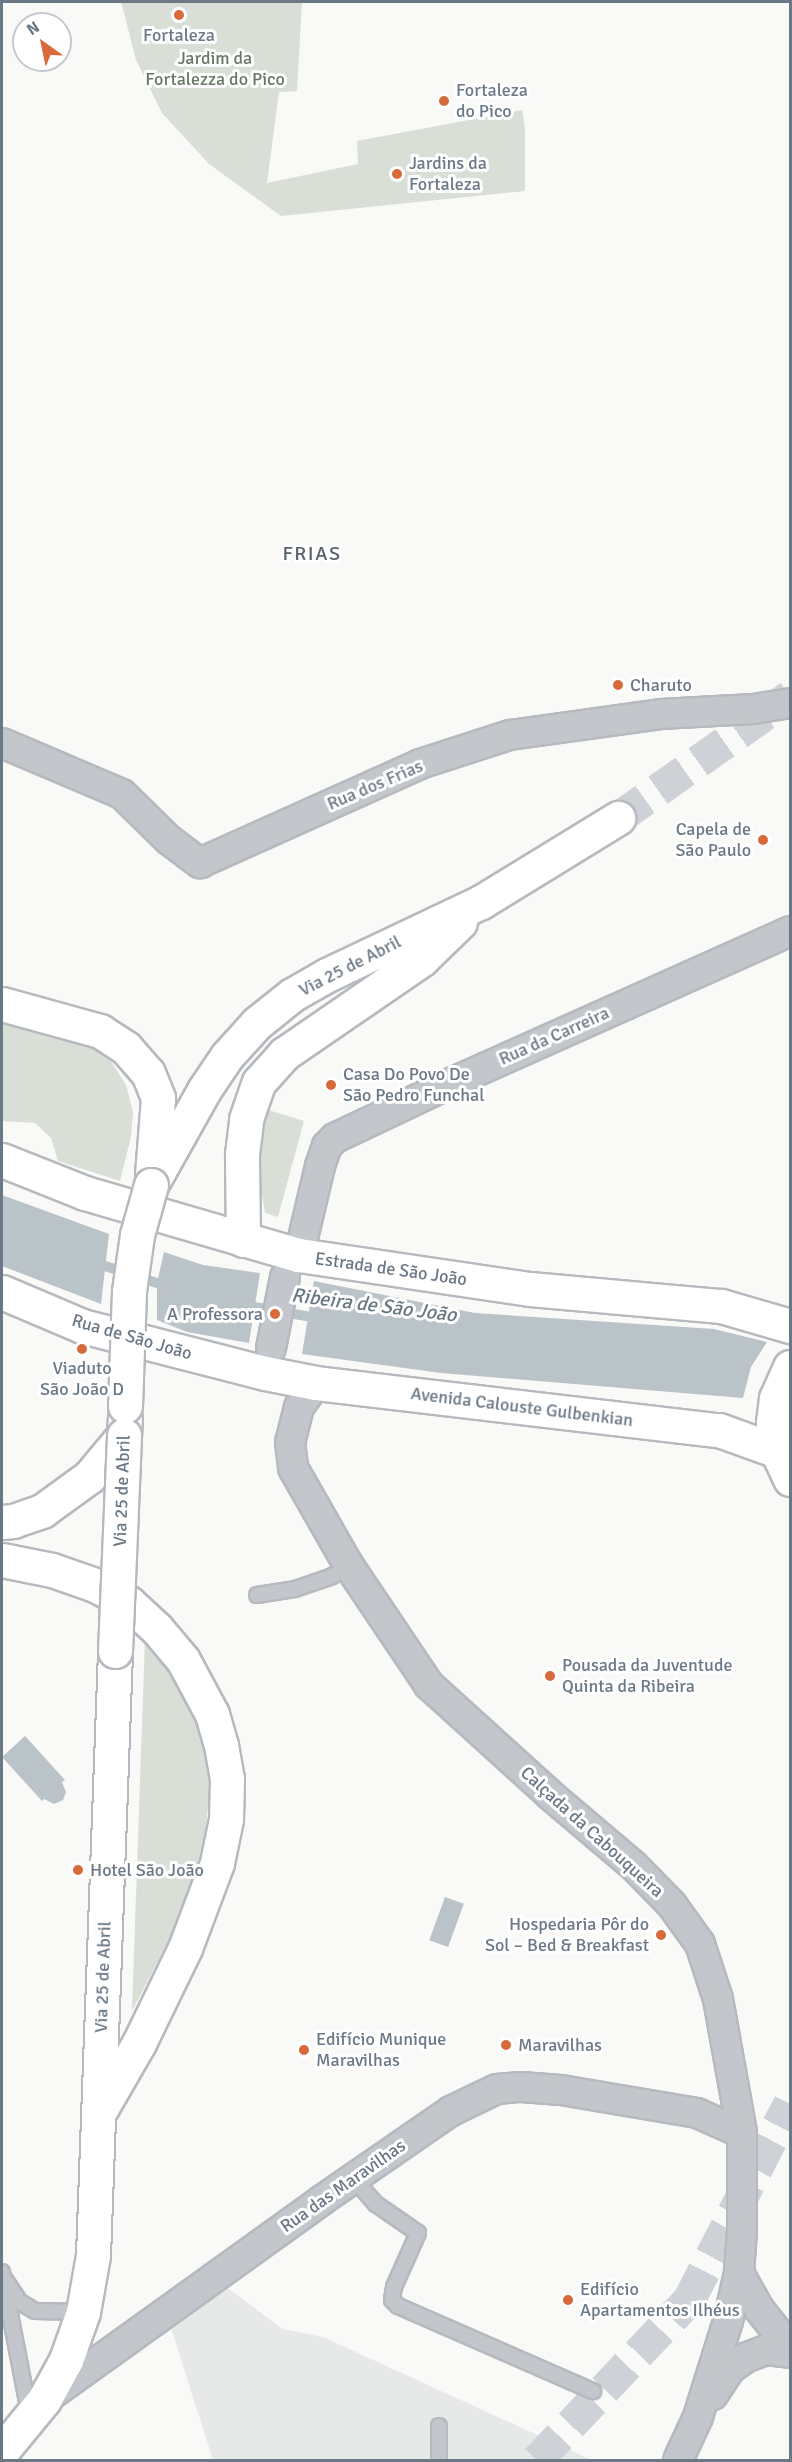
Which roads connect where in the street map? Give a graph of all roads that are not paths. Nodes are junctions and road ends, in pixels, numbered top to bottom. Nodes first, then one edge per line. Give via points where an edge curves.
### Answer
1 (790, 703) edge
2 (2, 743) edge
3 (618, 818) tunnel mouth
4 (481, 902) junction
5 (790, 931) edge
6 (2, 1004) edge
7 (2, 1160) edge
8 (152, 1185) junction
9 (243, 1240) junction
10 (292, 1266) junction
11 (2, 1292) edge
12 (790, 1326) edge
13 (268, 1361) junction
14 (790, 1367) edge
15 (316, 1383) junction
16 (124, 1435) junction
17 (780, 1450) edge
18 (2, 1522) edge
19 (2, 1560) edge
20 (349, 1566) junction
21 (257, 1595) dead end
22 (99, 2114) junction
23 (742, 2133) junction
24 (354, 2179) junction
25 (739, 2273) junction
26 (2, 2274) edge
27 (82, 2312) junction
28 (790, 2348) edge
29 (790, 2353) edge
30 (593, 2391) dead end
31 (37, 2409) junction
32 (698, 2417) junction
33 (439, 2426) dead end
34 (4, 2443) edge
35 (439, 2460) edge
36 (678, 2460) edge

1 - 2 street, Rua dos Frias via 661,714 510,735 420,764 200,863 122,794
3 - 4 main road, Via 25 de Abril
4 - 8 main road, Via 25 de Abril via 327,975 292,995 257,1023 227,1056 204,1090
4 - 9 main road via 422,959 284,1054 259,1082 246,1119 242,1154
5 - 10 street, Rua da Carreira via 335,1138 327,1146 320,1166
6 - 8 main road via 100,1032 126,1048 148,1074 158,1098
7 - 9 main road, Estrada de São João via 85,1193
8 - 16 main road, Via 25 de Abril, bridge via 137,1236 129,1291
9 - 10 main road, Estrada de São João
10 - 12 main road, Estrada de São João via 721,1306
10 - 13 street, Rua da Carreira
11 - 13 main road, Rua de São João via 82,1326
13 - 15 main road, Avenida Calouste Gulbenkian
14 - 17 main road via 776,1398
15 - 17 main road, Avenida Calouste Gulbenkian via 719,1430
15 - 20 street, Calçada da Cabouqueira via 299,1407 290,1443 293,1468
16 - 18 main road via 89,1477 66,1495 42,1511
16 - 22 main road, Via 25 de Abril, bridge
19 - 22 main road via 52,1570 95,1585 136,1609 183,1660 199,1687 212,1714 225,1768 226,1819 217,1863 185,1948
20 - 21 lane via 295,1588
20 - 23 street, Calçada da Cabouqueira via 429,1685 634,1866 672,1905 700,1944 718,1999
22 - 27 main road, Via 25 de Abril via 93,2255
23 - 24 street, Rua das Maravilhas via 697,2113 561,2090 497,2089 451,2111
23 - 25 street, Calçada da Cabouqueira
24 - 30 lane via 376,2204 418,2233 394,2287 393,2300 398,2306
24 - 31 street, Rua das Maravilhas
25 - 28 street via 759,2309
25 - 32 street, Calçada da Cabouqueira
26 - 27 lane via 20,2302 35,2311
26 - 31 lane via 24,2377
27 - 31 main road, Via 25 de Abril via 72,2346
29 - 32 street via 766,2350 744,2358 730,2369
31 - 34 main road, Rua das Maravilhas
32 - 36 street
33 - 35 lane

